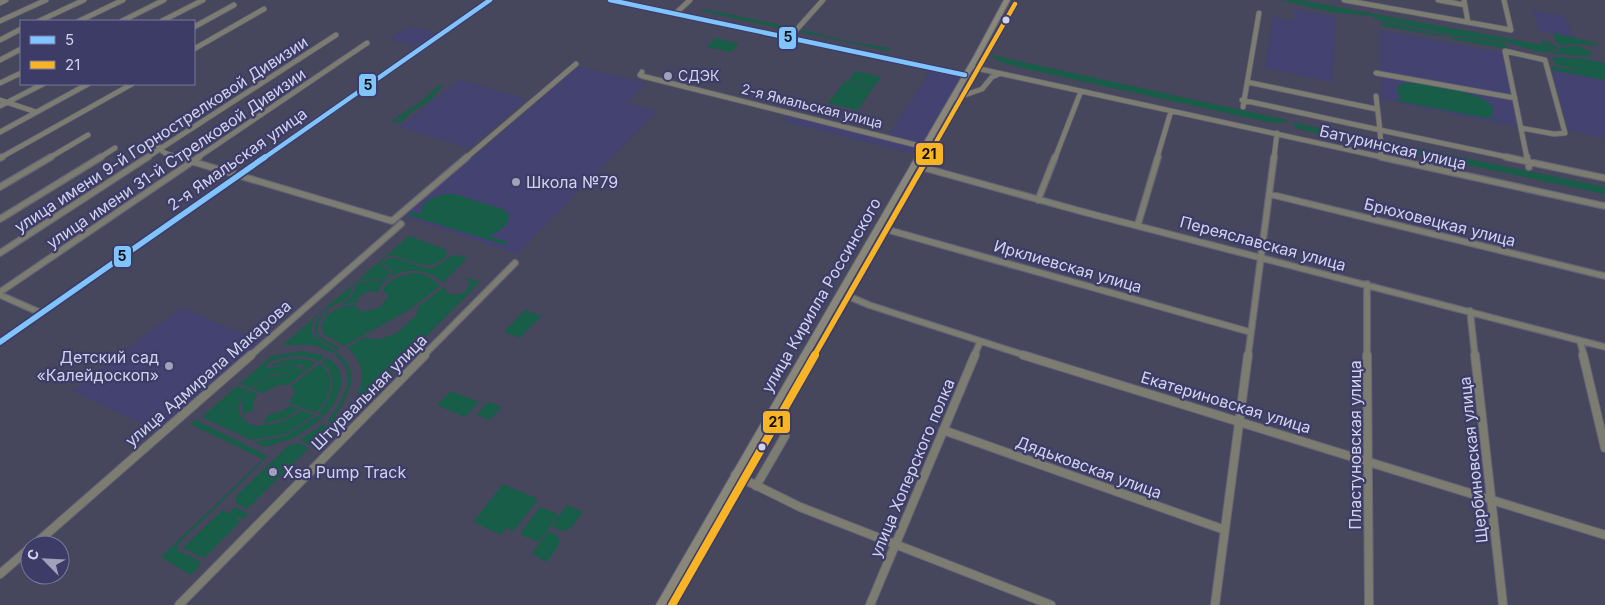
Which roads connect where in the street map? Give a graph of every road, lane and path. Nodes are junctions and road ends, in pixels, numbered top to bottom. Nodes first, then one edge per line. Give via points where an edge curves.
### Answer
1 (6, 0) edge
2 (46, 0) edge
3 (84, 0) edge
4 (123, 0) edge
5 (164, 0) edge
6 (203, 0) edge
7 (490, 0) edge
8 (610, 0) edge
9 (690, 0) edge
10 (823, 0) edge
11 (1007, 0) edge
12 (1344, 0) edge
13 (1438, 0) edge
14 (1504, 0) edge
15 (1464, 2) edge
16 (0, 3) edge
17 (234, 4) dead end
18 (264, 10) dead end
19 (1260, 12) dead end
20 (675, 14) junction
21 (41, 20) edge
22 (81, 20) edge
23 (124, 20) edge
24 (164, 20) edge
25 (0, 21) edge
26 (1468, 22) junction
27 (195, 26) edge
28 (20, 30) edge
29 (336, 35) dead end
30 (789, 38) junction
31 (0, 40) edge
32 (367, 43) dead end
33 (195, 48) edge
34 (20, 50) edge
35 (0, 60) edge
36 (576, 64) dead end
37 (971, 67) junction
38 (642, 72) dead end
39 (1376, 73) dead end
40 (20, 74) edge
41 (1002, 74) junction
42 (965, 75) junction
43 (1247, 82) junction
44 (0, 84) edge
45 (41, 85) edge
46 (86, 85) edge
47 (130, 85) edge
48 (1081, 91) junction
49 (1376, 96) dead end
50 (1515, 98) junction
51 (0, 100) edge
52 (951, 100) junction
53 (8, 102) junction
54 (0, 106) edge
55 (1376, 109) junction
56 (1171, 111) junction
57 (36, 112) junction
58 (1521, 128) junction
59 (1380, 130) junction
60 (0, 132) edge
61 (1277, 133) junction
62 (88, 135) dead end
63 (157, 142) dead end
64 (924, 147) junction
65 (115, 148) dead end
66 (161, 151) junction
67 (1381, 156) junction
68 (0, 158) edge
69 (194, 162) junction
70 (1529, 164) junction
71 (914, 165) junction
72 (237, 176) junction
73 (1605, 178) edge
74 (0, 187) edge
75 (1269, 194) junction
76 (1038, 200) junction
77 (1605, 206) edge
78 (0, 219) edge
79 (401, 224) dead end
80 (1138, 224) junction
81 (878, 227) junction
82 (0, 253) edge
83 (1261, 256) junction
84 (515, 263) dead end
85 (1605, 276) edge
86 (1367, 284) junction
87 (841, 292) junction
88 (0, 294) edge
89 (1470, 311) junction
90 (41, 313) junction
91 (1250, 332) junction
92 (1580, 341) junction
93 (0, 342) edge
94 (980, 342) junction
95 (1605, 347) edge
96 (767, 420) junction
97 (1239, 420) junction
98 (943, 430) junction
99 (1605, 448) edge
100 (1370, 461) junction
101 (735, 475) junction
102 (756, 486) junction
103 (1491, 498) junction
104 (1224, 530) junction
105 (45, 535) edge
106 (1605, 536) edge
107 (896, 544) junction
108 (20, 557) edge
109 (0, 574) edge
110 (1035, 602) edge
111 (179, 605) edge
112 (662, 605) edge
113 (870, 605) edge
114 (1052, 605) edge
115 (1215, 605) edge
116 (1369, 605) edge
117 (1503, 605) edge

1 - 16 street
2 - 25 street
3 - 21 street
4 - 22 street
5 - 23 street
6 - 24 street
7 - 72 street, 2-я Ямальская улица
8 - 20 street
9 - 20 street
10 - 30 street
11 - 37 main road, улица Кирилла Россинского
12 - 26 street
13 - 15 street
14 - 26 street via 1511,30
15 - 26 street
17 - 27 street
18 - 33 street
19 - 43 street
20 - 30 street
28 - 31 street
29 - 66 street, улица имени 9-й Горнострелковой Дивизии
30 - 42 street
32 - 69 street, улица имени 31-й Стрелковой Дивизии
34 - 35 street
36 - 72 street via 392,221
37 - 41 street, Батуринская улица
37 - 42 main road, улица Кирилла Россинского
38 - 64 street, 2-я Ямальская улица via 642,76
39 - 50 street
40 - 44 street
41 - 48 street, Батуринская улица
41 - 52 street via 992,77 982,89
42 - 52 main road, улица Кирилла Россинского
43 - 55 street
43 - 59 street via 1243,102
45 - 53 street
46 - 57 street
47 - 68 street
48 - 56 street, Батуринская улица
48 - 76 street
49 - 55 street
50 - 58 street
50 - 58 street via 1506,51 1545,60 1565,133
51 - 53 street
52 - 64 main road, улица Кирилла Россинского
53 - 54 street
53 - 57 street
55 - 59 street via 1380,114
56 - 61 street, Батуринская улица
56 - 80 street
57 - 60 street
58 - 70 street
59 - 67 street
59 - 70 street
61 - 67 street, Батуринская улица
61 - 75 street
62 - 74 street
63 - 66 street
64 - 71 main road, улица Кирилла Россинского
65 - 78 street
66 - 69 street
66 - 82 street, улица имени 9-й Горнострелковой Дивизии
67 - 77 street, Батуринская улица
69 - 72 street
69 - 88 street, улица имени 31-й Стрелковой Дивизии
70 - 73 street
71 - 76 street, Переяславская улица
71 - 81 main road, улица Кирилла Россинского
72 - 90 street, 2-я Ямальская улица
75 - 83 street
75 - 85 street, Брюховецкая улица
76 - 80 street, Переяславская улица
79 - 105 street, улица Адмирала Макарова
80 - 83 street, Переяславская улица
81 - 87 main road, улица Кирилла Россинского
81 - 91 street, Ирклиевская улица
83 - 86 street, Переяславская улица
83 - 91 street
84 - 111 street, Штурвальная улица
86 - 89 street, Переяславская улица
86 - 100 street, Пластуновская улица
87 - 94 street, Екатериновская улица via 869,305
87 - 96 main road, улица Кирилла Россинского
88 - 90 street
89 - 92 street, Переяславская улица
89 - 103 street, Щербиновская улица
90 - 93 street, 2-я Ямальская улица
91 - 97 street
92 - 95 street, Переяславская улица
92 - 99 street
94 - 97 street, Екатериновская улица
94 - 98 street, улица Хоперского полка
96 - 101 main road, улица Кирилла Россинского
96 - 102 street via 779,424 785,436
97 - 100 street, Екатериновская улица
97 - 104 street
98 - 104 street, Дядьковская улица
98 - 107 street, улица Хоперского полка
100 - 103 street, Екатериновская улица
100 - 116 street, Пластуновская улица
101 - 102 street
101 - 112 main road, улица Кирилла Россинского
102 - 107 street via 800,507
103 - 106 street, Екатериновская улица
103 - 117 street, Щербиновская улица
104 - 115 street
107 - 110 street
107 - 113 street, улица Хоперского полка
108 - 109 street
110 - 114 street

